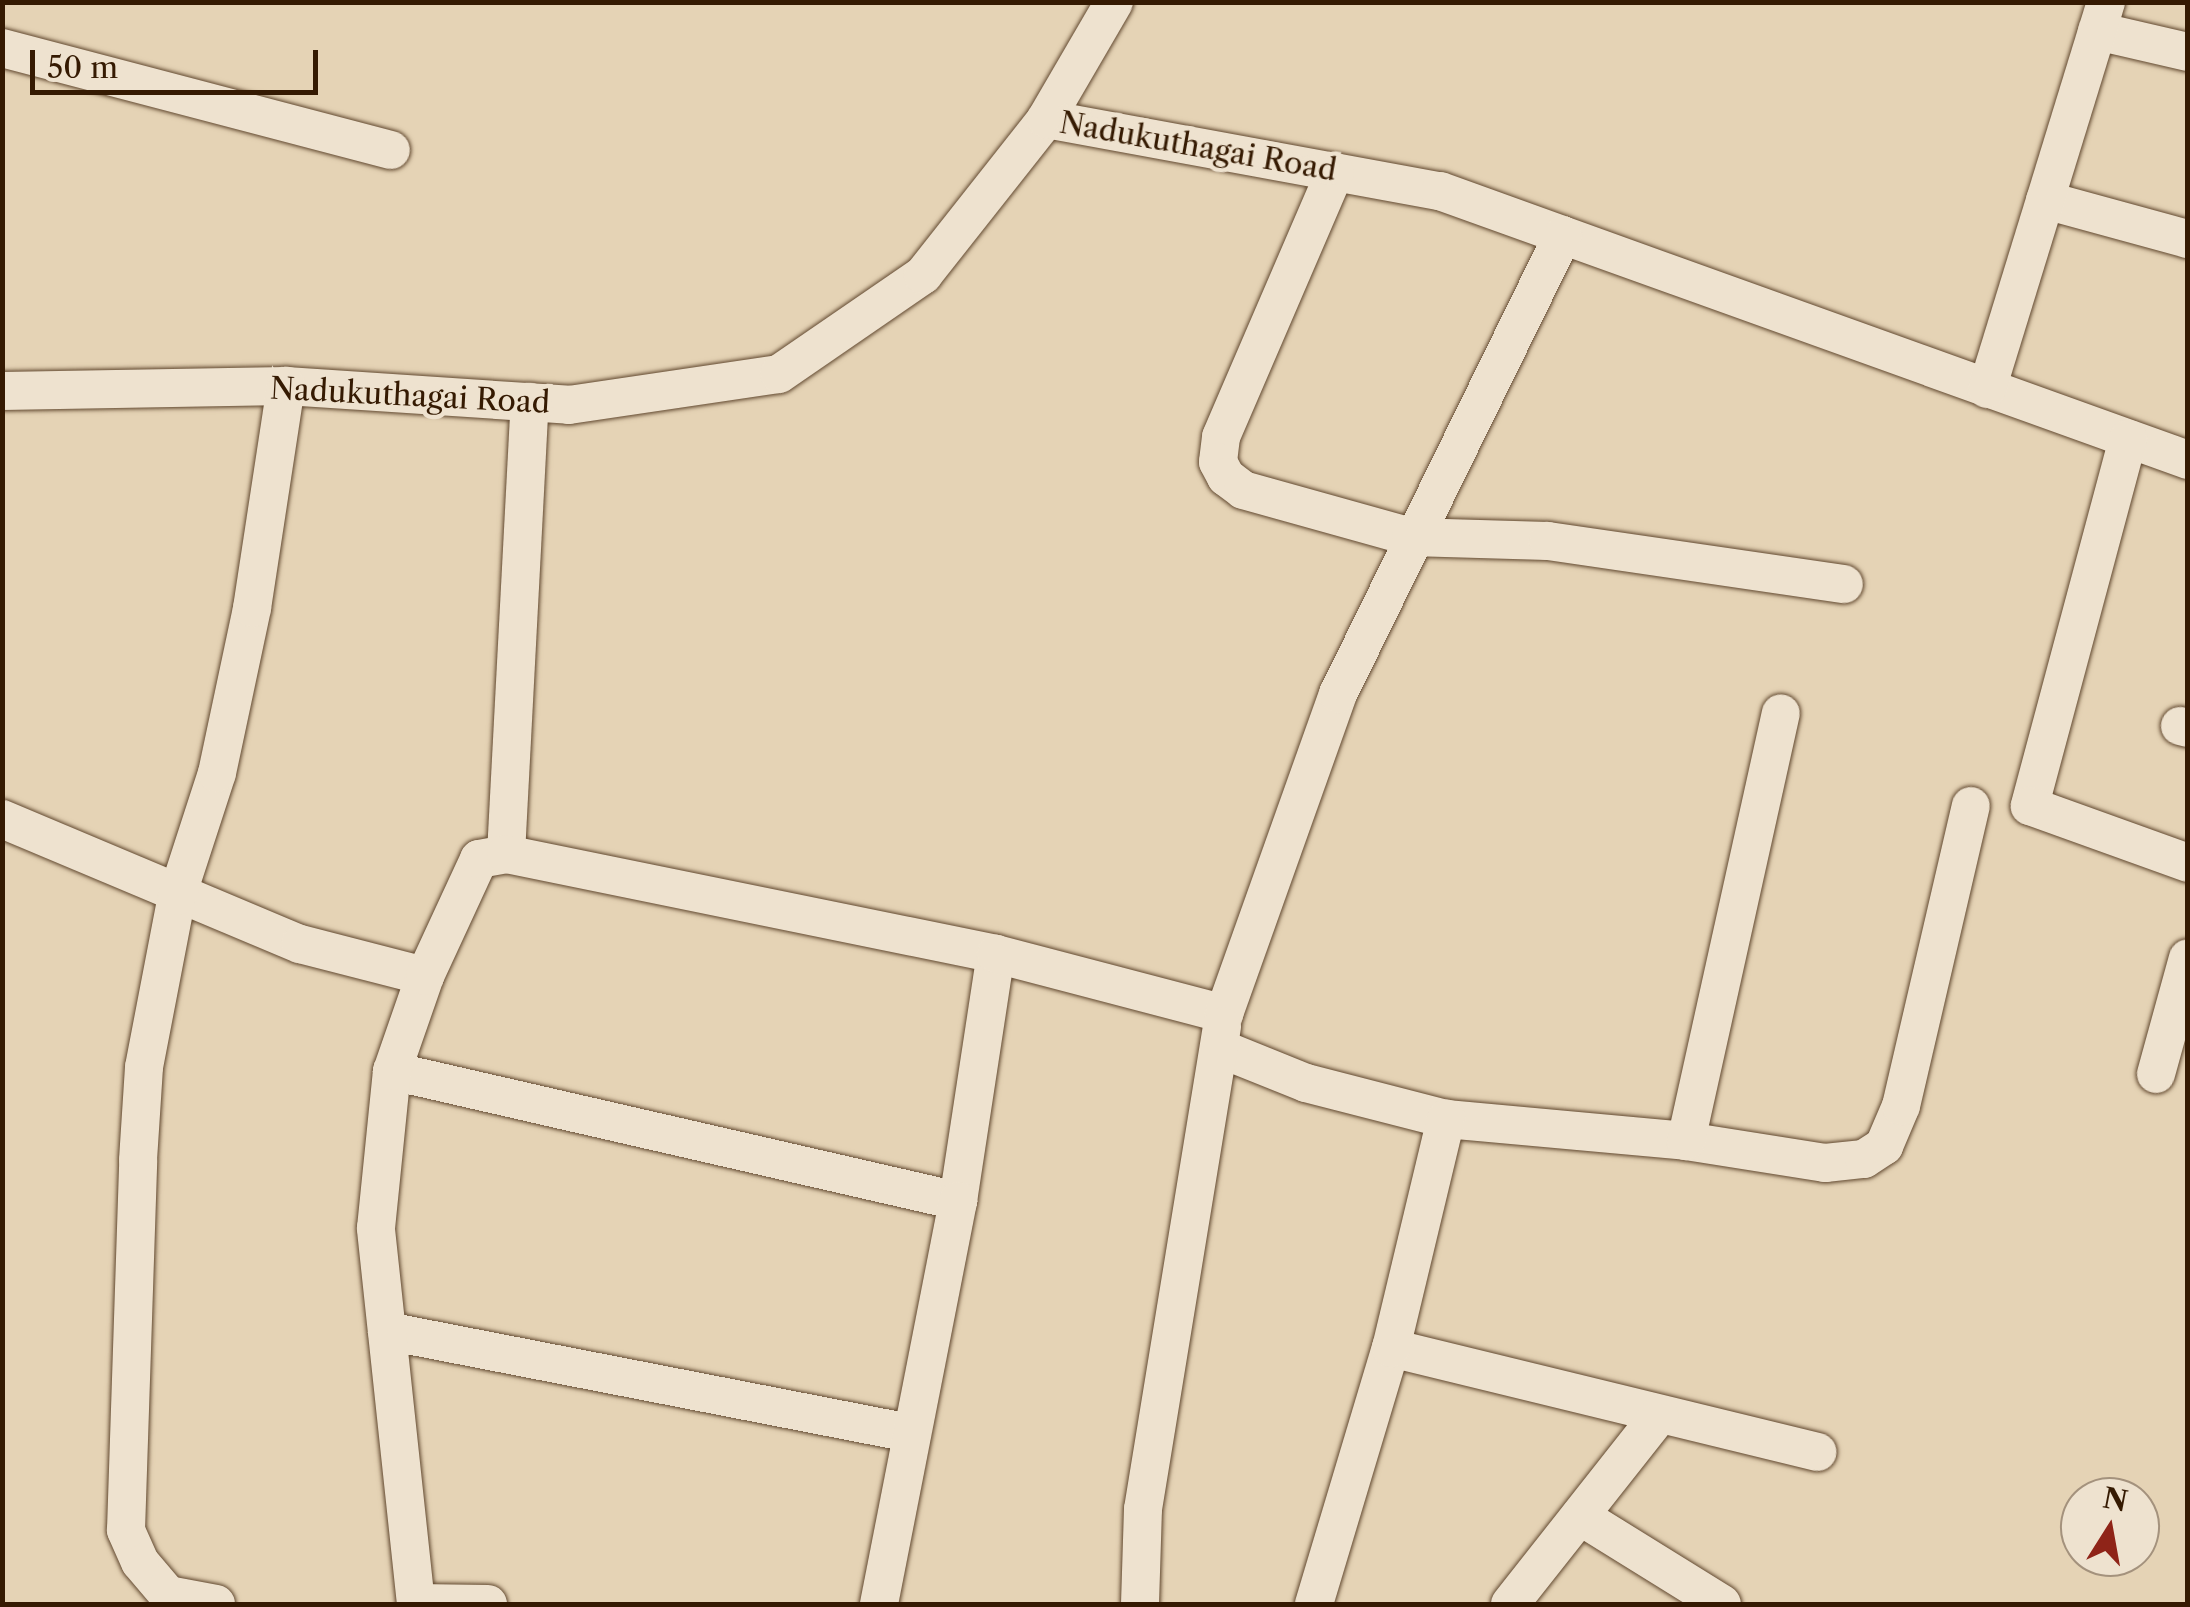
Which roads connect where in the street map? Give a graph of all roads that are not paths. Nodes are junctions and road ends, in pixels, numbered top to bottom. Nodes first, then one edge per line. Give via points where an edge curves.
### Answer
1 (1114, 2) edge
2 (2101, 17) edge
3 (2, 48) edge
4 (2188, 52) edge
5 (1046, 118) junction
6 (391, 150) dead end
7 (1335, 172) junction
8 (2045, 200) junction
9 (1563, 235) junction
10 (2188, 239) edge
11 (286, 386) junction
12 (1987, 389) junction
13 (2, 391) edge
14 (530, 402) junction
15 (2128, 439) junction
16 (2188, 460) edge
17 (1411, 537) junction
18 (1844, 584) dead end
19 (1781, 713) dead end
20 (1971, 806) dead end
21 (2, 819) edge
22 (506, 854) junction
23 (2188, 863) edge
24 (177, 896) junction
25 (996, 954) junction
26 (2188, 958) edge
27 (424, 976) junction
28 (1222, 1031) junction
29 (392, 1071) junction
30 (2156, 1074) dead end
31 (1446, 1119) junction
32 (1686, 1141) junction
33 (958, 1200) junction
34 (387, 1332) junction
35 (1392, 1348) junction
36 (1659, 1415) junction
37 (910, 1433) junction
38 (1816, 1452) dead end
39 (1580, 1516) junction
40 (1526, 1600) edge
41 (216, 1604) edge
42 (416, 1604) edge
43 (488, 1604) edge
44 (879, 1604) edge
45 (1140, 1604) edge
46 (1314, 1604) edge
47 (1722, 1604) edge

1 - 5 street
2 - 4 street
2 - 8 street
3 - 6 street
5 - 7 street, Nadukuthagai Road
5 - 14 street, Nadukuthagai Road via 923,275 780,374 569,405
7 - 9 street, Nadukuthagai Road via 1440,191
7 - 17 street via 1222,436 1218,462 1242,490
8 - 10 street
8 - 12 street
9 - 12 street, Nadukuthagai Road
9 - 17 street
11 - 13 street, Nadukuthagai Road
11 - 14 street, Nadukuthagai Road
11 - 24 street via 252,608 221,755
12 - 15 street, Nadukuthagai Road
14 - 22 street
15 - 16 street, Nadukuthagai Road
15 - 23 street via 2030,806
17 - 18 street via 1548,541
17 - 28 street via 1338,694
19 - 32 street
20 - 32 street via 1901,1106 1884,1146 1864,1159 1825,1163
21 - 24 street
22 - 25 street
22 - 27 street via 479,860
24 - 27 street via 300,944
24 - 41 street via 144,1068 126,1530 140,1562 168,1595
25 - 28 street
25 - 33 street
26 - 30 street
27 - 29 street
28 - 31 street via 1306,1083
28 - 45 street via 1143,1509
29 - 33 street
29 - 34 street via 376,1228
31 - 32 street
31 - 35 street
33 - 37 street
34 - 37 street
34 - 42 street
35 - 36 street
35 - 46 street
36 - 38 street
36 - 39 street
37 - 44 street
39 - 40 street
39 - 47 street
42 - 43 street

